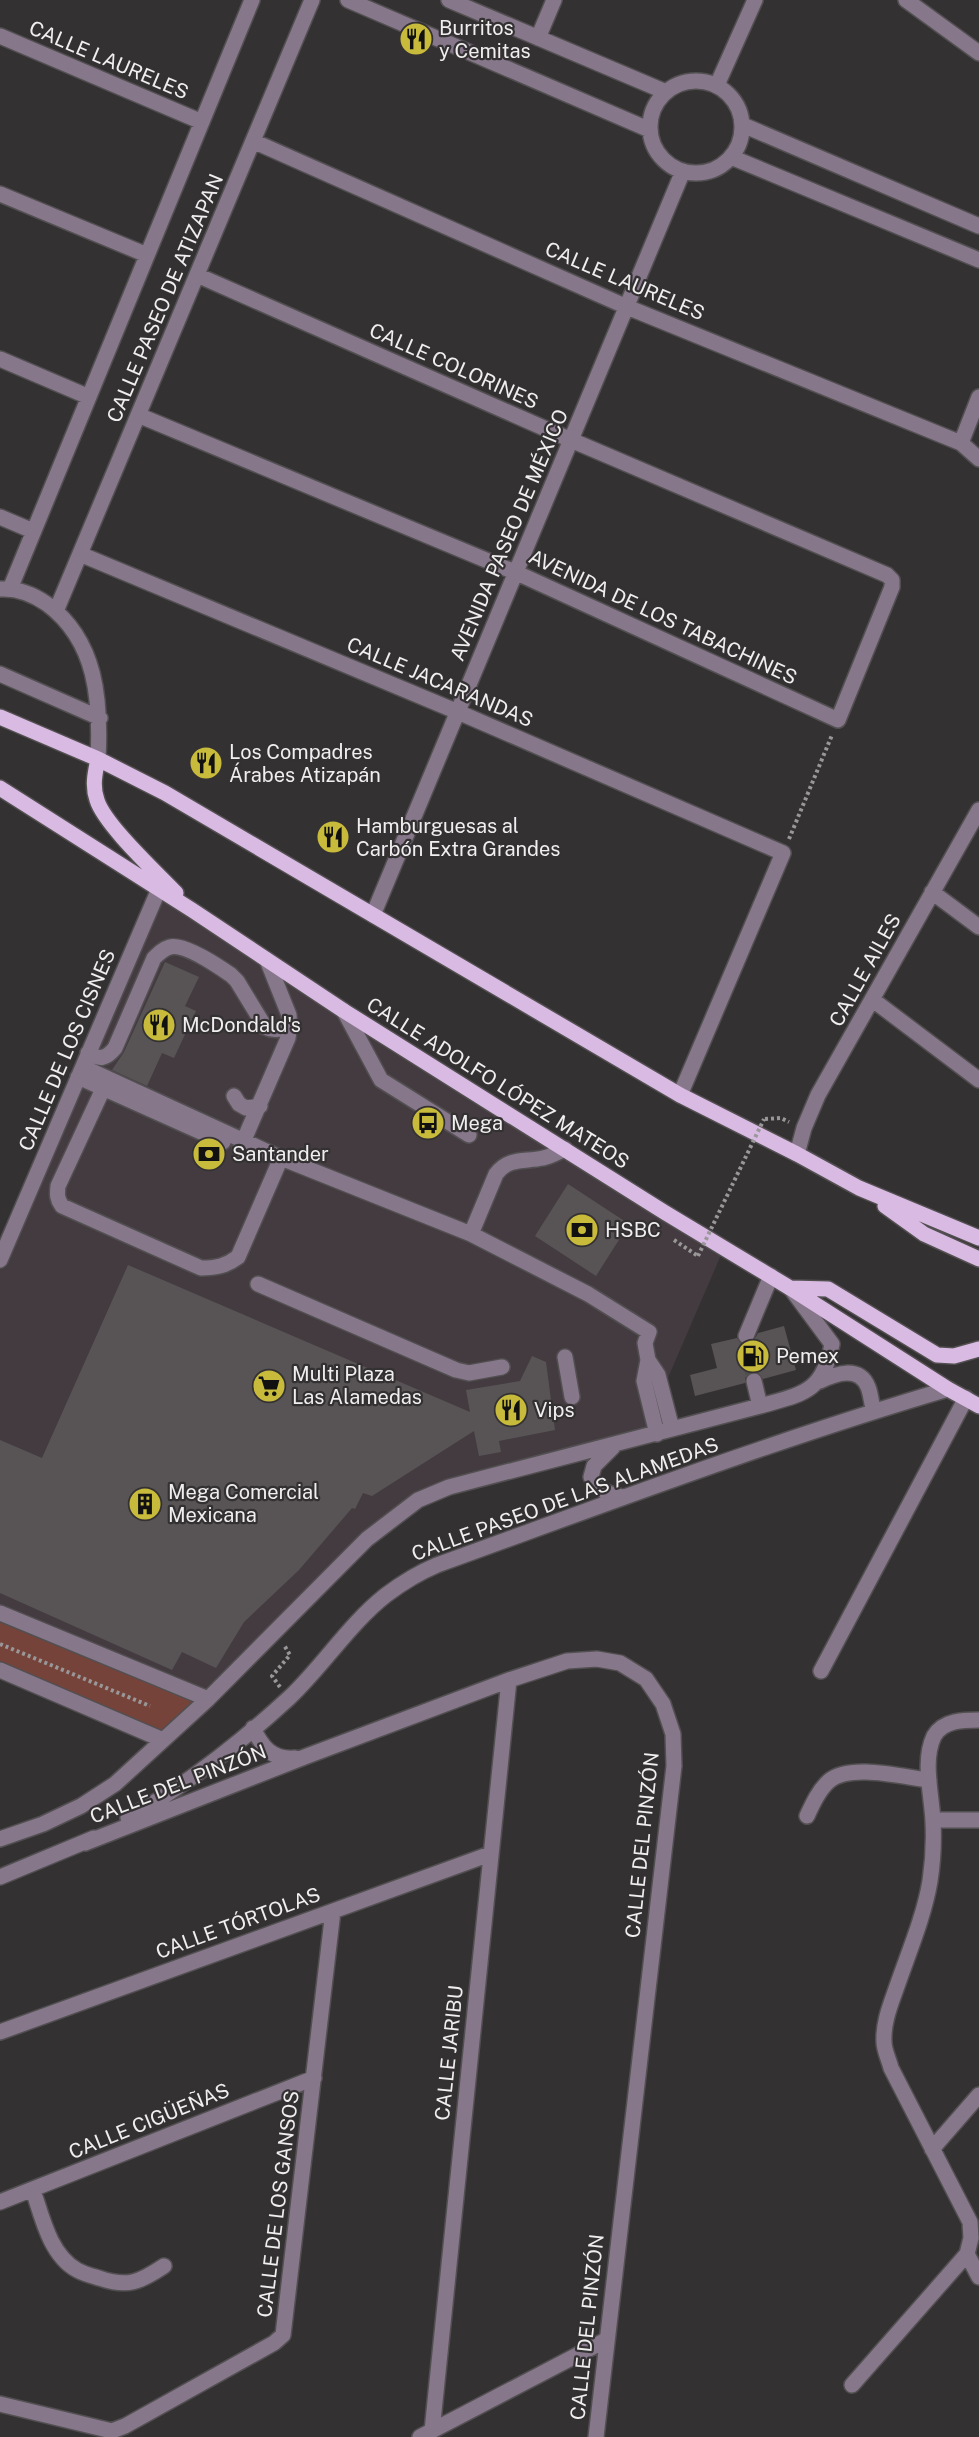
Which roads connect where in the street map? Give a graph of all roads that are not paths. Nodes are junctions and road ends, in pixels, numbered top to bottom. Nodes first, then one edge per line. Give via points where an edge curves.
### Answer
1 (252, 0) edge
2 (312, 0) edge
3 (348, 0) edge
4 (449, 0) edge
5 (554, 0) edge
6 (755, 0) edge
7 (906, 0) edge
8 (378, 6) edge
9 (0, 36) edge
10 (538, 38) junction
11 (979, 52) edge
12 (717, 85) junction
13 (666, 92) junction
14 (202, 122) junction
15 (742, 125) junction
16 (650, 130) junction
17 (253, 141) junction
18 (731, 157) junction
19 (683, 171) junction
20 (0, 194) edge
21 (979, 226) edge
22 (147, 255) junction
23 (979, 260) edge
24 (197, 275) junction
25 (627, 307) junction
26 (0, 360) edge
27 (89, 397) junction
28 (979, 397) edge
29 (138, 415) junction
30 (571, 441) junction
31 (961, 442) junction
32 (979, 459) edge
33 (0, 517) edge
34 (33, 531) junction
35 (80, 554) junction
36 (517, 573) junction
37 (5, 589) edge
38 (56, 611) junction
39 (0, 674) edge
40 (458, 712) junction
41 (0, 717) edge
42 (100, 718) junction
43 (838, 720) joint
44 (98, 759) junction
45 (0, 788) edge
46 (979, 810) edge
47 (159, 889) junction
48 (932, 892) junction
49 (192, 910) junction
50 (373, 915) junction
51 (979, 927) edge
52 (267, 960) junction
53 (873, 1000) junction
54 (344, 1011) junction
55 (290, 1024) junction
56 (83, 1066) junction
57 (979, 1080) edge
58 (103, 1089) junction
59 (680, 1095) junction
60 (234, 1096) dead end
61 (260, 1106) junction
62 (469, 1135) dead end
63 (243, 1145) junction
64 (565, 1149) junction
65 (797, 1154) junction
66 (276, 1155) junction
67 (859, 1188) junction
68 (471, 1234) junction
69 (979, 1238) edge
70 (3, 1244) edge
71 (979, 1259) edge
72 (0, 1260) edge
73 (771, 1276) junction
74 (258, 1284) dead end
75 (790, 1288) junction
76 (746, 1336) tunnel mouth
77 (979, 1349) edge
78 (565, 1357) dead end
79 (648, 1360) junction
80 (502, 1367) dead end
81 (754, 1381) tunnel mouth
82 (820, 1381) junction
83 (948, 1389) junction
84 (572, 1396) dead end
85 (973, 1402) edge
86 (760, 1406) junction
87 (874, 1411) junction
88 (672, 1429) junction
89 (657, 1434) junction
90 (616, 1445) junction
91 (623, 1497) junction
92 (0, 1613) edge
93 (0, 1670) edge
94 (821, 1671) dead end
95 (509, 1680) junction
96 (208, 1699) junction
97 (979, 1720) edge
98 (253, 1728) junction
99 (164, 1740) junction
100 (307, 1756) junction
101 (929, 1780) junction
102 (807, 1816) dead end
103 (933, 1820) junction
104 (979, 1820) edge
105 (0, 1839) edge
106 (85, 1843) junction
107 (490, 1854) junction
108 (0, 1877) edge
109 (333, 1911) junction
110 (0, 2032) edge
111 (314, 2078) junction
112 (979, 2095) edge
113 (932, 2149) junction
114 (33, 2190) junction
115 (0, 2202) edge
116 (967, 2254) junction
117 (164, 2266) dead end
118 (979, 2277) edge
119 (606, 2340) junction
120 (852, 2385) dead end
121 (0, 2404) edge
122 (426, 2434) edge
123 (596, 2437) edge

1 - 14 street, CALLE PASEO DE ATIZAPAN
2 - 17 street, CALLE PASEO DE ATIZAPAN
3 - 8 street
4 - 10 street
5 - 10 street
6 - 12 street
7 - 11 street
8 - 16 street
9 - 14 street, CALLE LAURELES
10 - 13 street
12 - 13 street via 681,83
12 - 15 street via 739,109
13 - 16 street via 654,110
14 - 22 street, CALLE PASEO DE ATIZAPAN
15 - 18 street via 740,142
15 - 21 street
16 - 19 street via 661,155
17 - 24 street, CALLE PASEO DE ATIZAPAN
17 - 25 street, CALLE LAURELES
18 - 19 street via 717,168
18 - 23 street
19 - 25 street, AVENIDA PASEO DE MÉXICO
20 - 22 street
22 - 27 street, CALLE PASEO DE ATIZAPAN
24 - 29 street, CALLE PASEO DE ATIZAPAN
24 - 30 street, CALLE COLORINES
25 - 30 street, AVENIDA PASEO DE MÉXICO
25 - 31 street, CALLE LAURELES
26 - 27 street
27 - 34 street, CALLE PASEO DE ATIZAPAN
28 - 31 street
29 - 35 street, CALLE PASEO DE ATIZAPAN
29 - 36 street, AVENIDA DE LOS TABACHINES
30 - 36 street, AVENIDA PASEO DE MÉXICO
30 - 43 street, CALLE COLORINES via 892,580
31 - 32 street, CALLE LAURELES
33 - 34 street
34 - 37 street, CALLE PASEO DE ATIZAPAN
35 - 38 street, CALLE PASEO DE ATIZAPAN
35 - 40 street, CALLE JACARANDAS
36 - 40 street, AVENIDA PASEO DE MÉXICO
36 - 43 street, AVENIDA DE LOS TABACHINES
37 - 38 street, CALLE PASEO DE ATIZAPAN via 34,595
38 - 42 street, CALLE PASEO DE ATIZAPAN via 83,645 92,669
39 - 42 street
40 - 50 street, AVENIDA PASEO DE MÉXICO
40 - 59 street, CALLE JACARANDAS via 783,853
41 - 44 main road
42 - 44 street, CALLE PASEO DE ATIZAPAN
44 - 49 main road via 95,792 109,822
44 - 50 main road via 165,792
45 - 47 main road, CALLE ADOLFO LÓPEZ MATEOS
46 - 48 street, CALLE AILES
47 - 49 main road, CALLE ADOLFO LÓPEZ MATEOS
47 - 56 street, CALLE DE LOS CISNES
48 - 51 street
48 - 53 street, CALLE AILES
49 - 52 main road, CALLE ADOLFO LÓPEZ MATEOS
50 - 59 main road
52 - 54 main road, CALLE ADOLFO LÓPEZ MATEOS
52 - 55 street
53 - 57 street
53 - 65 street, CALLE AILES via 818,1095
54 - 62 street via 381,1080
54 - 64 main road, CALLE ADOLFO LÓPEZ MATEOS
55 - 56 street via 272,1030 265,1026 231,975 182,947 171,946 154,958 115,1048 107,1057
55 - 61 street
56 - 58 street
56 - 63 street via 219,1129
56 - 70 street, CALLE DE LOS CISNES
58 - 63 street
58 - 66 street via 58,1186 58,1200 69,1210 201,1268 216,1268 238,1257 264,1201
59 - 65 main road
60 - 61 street via 246,1108
61 - 63 street
63 - 66 street
64 - 68 street via 544,1158 512,1161 502,1166 495,1174
64 - 73 main road, CALLE ADOLFO LÓPEZ MATEOS
65 - 67 main road
66 - 68 street
67 - 69 main road
67 - 71 main road via 924,1234
68 - 79 street via 588,1294 649,1332 645,1343
70 - 72 street, CALLE DE LOS CISNES
73 - 75 main road, CALLE ADOLFO LÓPEZ MATEOS
73 - 76 street
74 - 80 street via 456,1370 469,1374
75 - 77 main road via 828,1289 937,1355 954,1356
75 - 82 street via 832,1344 829,1363
75 - 83 main road, CALLE ADOLFO LÓPEZ MATEOS
78 - 84 street
79 - 88 street via 658,1375
79 - 89 street via 644,1381
81 - 86 street
82 - 86 street, CALLE PASEO DE LAS ALAMEDAS via 796,1396
82 - 87 street, CALLE PASEO DE LAS ALAMEDAS via 852,1372 868,1387
83 - 85 main road, CALLE ADOLFO LÓPEZ MATEOS
83 - 87 street, CALLE PASEO DE LAS ALAMEDAS
85 - 94 street
86 - 88 street, CALLE PASEO DE LAS ALAMEDAS
87 - 91 street, CALLE PASEO DE LAS ALAMEDAS
88 - 89 street, CALLE PASEO DE LAS ALAMEDAS
89 - 90 street, CALLE PASEO DE LAS ALAMEDAS
90 - 91 street via 601,1456 591,1477 607,1494
90 - 96 street, CALLE PASEO DE LAS ALAMEDAS via 450,1487 418,1500 367,1539
91 - 98 street, CALLE PASEO DE LAS ALAMEDAS via 412,1577 385,1596 288,1698
92 - 96 street
93 - 99 street
95 - 100 street, CALLE DEL PINZÓN
95 - 107 street, CALLE JARIBU
95 - 119 street, CALLE DEL PINZÓN via 567,1661 597,1659 620,1663 646,1679 663,1704 673,1734 674,1766
96 - 99 street, CALLE PASEO DE LAS ALAMEDAS
97 - 101 street via 947,1724 935,1734
98 - 100 street via 274,1756
98 - 106 street, CALLE PASEO DE LAS ALAMEDAS via 166,1794
99 - 105 street, CALLE PASEO DE LAS ALAMEDAS via 115,1784 81,1806
100 - 106 street, CALLE DEL PINZÓN
101 - 102 street via 843,1773 819,1791
101 - 103 street
103 - 104 street
103 - 113 street via 930,1883 885,2021 884,2044 891,2068
106 - 108 street, CALLE PASEO DE LAS ALAMEDAS
107 - 109 street, CALLE TÓRTOLAS
107 - 122 street, CALLE JARIBU
109 - 110 street, CALLE TÓRTOLAS
109 - 111 street, CALLE DE LOS GANSOS
111 - 114 street, CALLE CIGÜEÑAS
111 - 121 street, CALLE DE LOS GANSOS via 283,2335 112,2431
112 - 113 street
113 - 116 street via 970,2222
114 - 115 street, CALLE CIGÜEÑAS
114 - 117 street via 56,2248 78,2270 105,2280 134,2284
116 - 118 street
116 - 120 street
119 - 122 street
119 - 123 street, CALLE DEL PINZÓN

